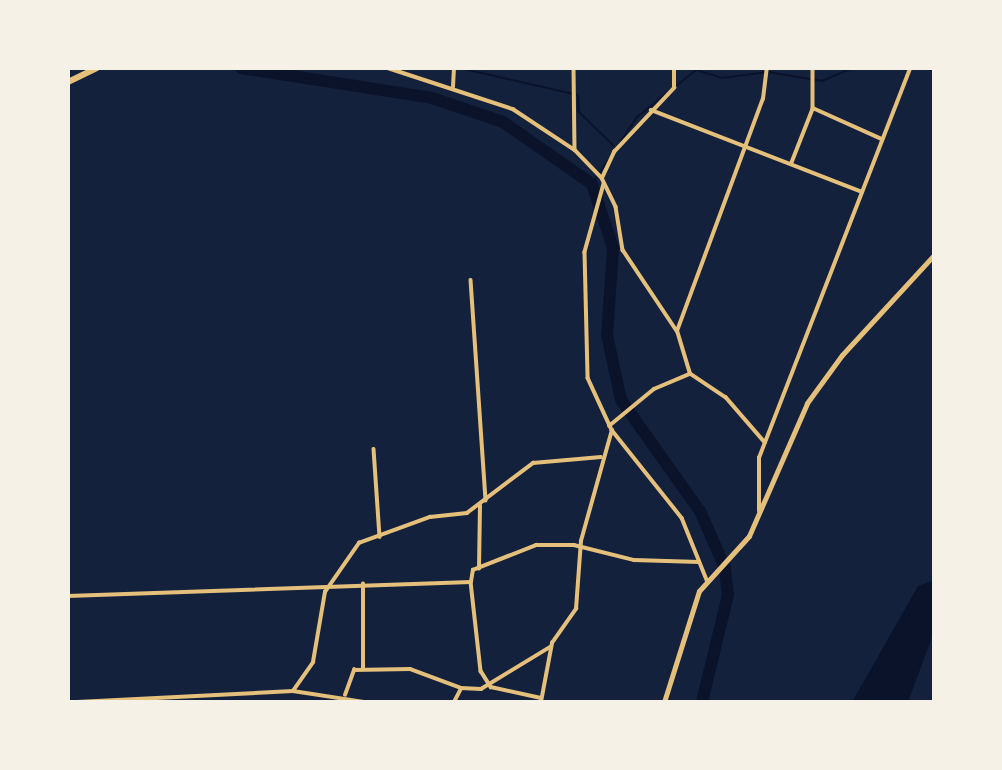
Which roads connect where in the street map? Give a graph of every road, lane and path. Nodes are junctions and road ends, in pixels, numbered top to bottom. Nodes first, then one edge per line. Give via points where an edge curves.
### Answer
1 (97, 68) edge
2 (388, 68) edge
3 (453, 68) edge
4 (574, 68) edge
5 (674, 68) edge
6 (813, 68) edge
7 (910, 68) edge
8 (767, 71) edge
9 (68, 82) edge
10 (453, 87) junction
11 (813, 108) junction
12 (650, 110) junction
13 (882, 139) junction
14 (745, 147) junction
15 (575, 150) junction
16 (791, 164) junction
17 (602, 178) junction
18 (604, 185) junction
19 (862, 192) junction
20 (934, 255) edge
21 (471, 280) dead end
22 (677, 331) junction
23 (690, 374) junction
24 (611, 427) junction
25 (765, 443) junction
26 (374, 449) dead end
27 (601, 457) junction
28 (486, 500) junction
29 (480, 506) junction
30 (760, 513) junction
31 (380, 537) junction
32 (580, 547) junction
33 (699, 562) junction
34 (479, 569) junction
35 (709, 577) junction
36 (330, 582) junction
37 (471, 582) junction
38 (363, 584) junction
39 (68, 596) edge
40 (550, 647) junction
41 (363, 670) junction
42 (488, 682) junction
43 (461, 688) junction
44 (293, 691) junction
45 (345, 695) junction
46 (541, 700) edge
47 (77, 702) edge
48 (365, 702) edge
49 (454, 702) edge
50 (664, 702) edge

1 - 9 highway
2 - 10 street
3 - 10 street
4 - 15 street
5 - 12 street via 675,84
6 - 11 street via 817,81
7 - 13 street
8 - 14 street
10 - 15 street via 526,115
11 - 13 street
11 - 16 street
12 - 14 street
12 - 17 street via 614,152
13 - 19 street
14 - 16 street
14 - 22 street
15 - 17 street
16 - 19 street
17 - 18 street
18 - 22 street via 623,250
18 - 24 street via 590,232 583,353
19 - 25 street
20 - 30 main road via 814,392
21 - 28 street
22 - 23 street
23 - 24 street via 639,400
23 - 25 street via 726,398
24 - 27 street
24 - 33 street via 673,504
25 - 30 street via 756,475
26 - 31 street
27 - 28 street via 533,463
27 - 32 street
28 - 29 street
29 - 31 street
29 - 34 street
30 - 35 main road via 736,550
31 - 36 street via 359,543
32 - 33 street via 634,561
32 - 34 street via 536,545
32 - 40 street via 576,609
33 - 35 street
34 - 37 street
35 - 50 main road
36 - 38 street
36 - 39 street
36 - 44 street via 313,662
37 - 38 street
37 - 42 street via 481,671
38 - 41 street
40 - 42 street
40 - 46 street
41 - 43 street via 424,671
41 - 45 street via 354,670
42 - 43 street
42 - 46 street
43 - 49 street
44 - 45 street
44 - 47 street
45 - 48 street

